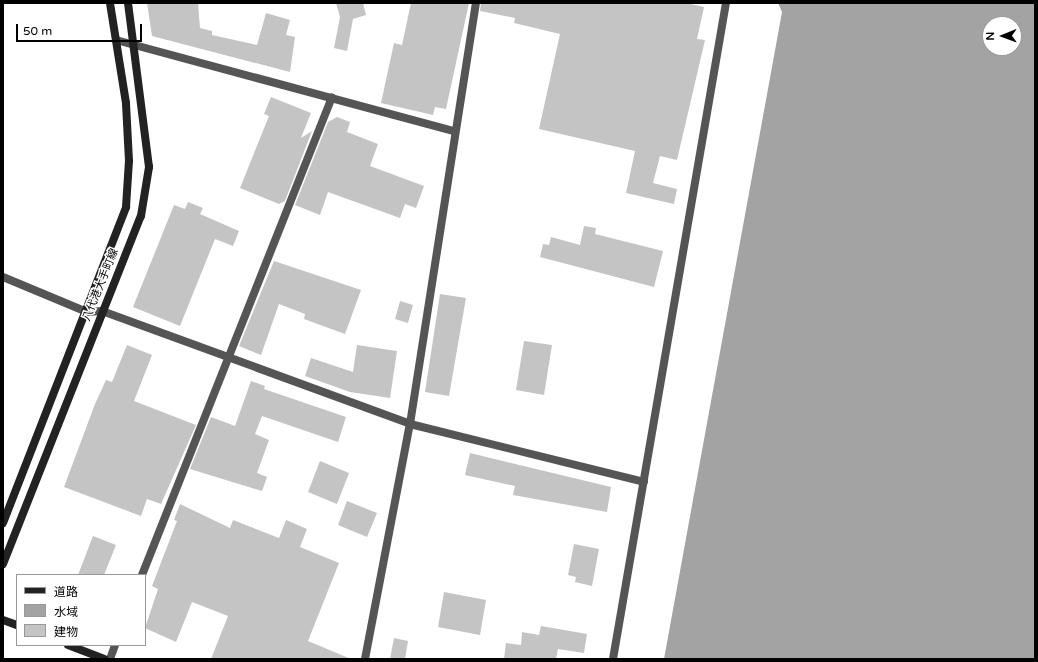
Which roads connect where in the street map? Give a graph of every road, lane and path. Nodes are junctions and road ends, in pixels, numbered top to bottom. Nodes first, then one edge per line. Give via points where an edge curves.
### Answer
1 (110, 3) edge
2 (128, 3) edge
3 (476, 3) edge
4 (726, 3) edge
5 (116, 40) junction
6 (134, 44) junction
7 (332, 97) junction
8 (454, 131) junction
9 (3, 277) edge
10 (102, 311) junction
11 (87, 312) junction
12 (226, 356) junction
13 (410, 424) junction
14 (644, 482) junction
15 (3, 523) edge
16 (3, 564) edge
17 (142, 574) edge
18 (3, 620) edge
19 (16, 625) edge
20 (71, 646) edge
21 (115, 646) edge
22 (104, 659) edge
23 (110, 659) edge
24 (365, 659) edge
25 (614, 659) edge

1 - 5 main road, 八代港大手町線
2 - 6 main road, 八代港大手町線
3 - 8 street
4 - 14 street
5 - 6 street
5 - 11 main road, 八代港大手町線 via 126,103 129,161 126,207
6 - 7 street
6 - 10 main road, 八代港大手町線 via 149,167 140,216
7 - 8 street
7 - 12 street
8 - 13 street
9 - 11 street
10 - 11 street
10 - 12 street
10 - 16 main road, 八代港大手町線
11 - 15 main road, 八代港大手町線
12 - 13 street
12 - 17 street
13 - 14 street
13 - 24 street
14 - 25 street
18 - 19 main road
20 - 22 main road
21 - 23 street

